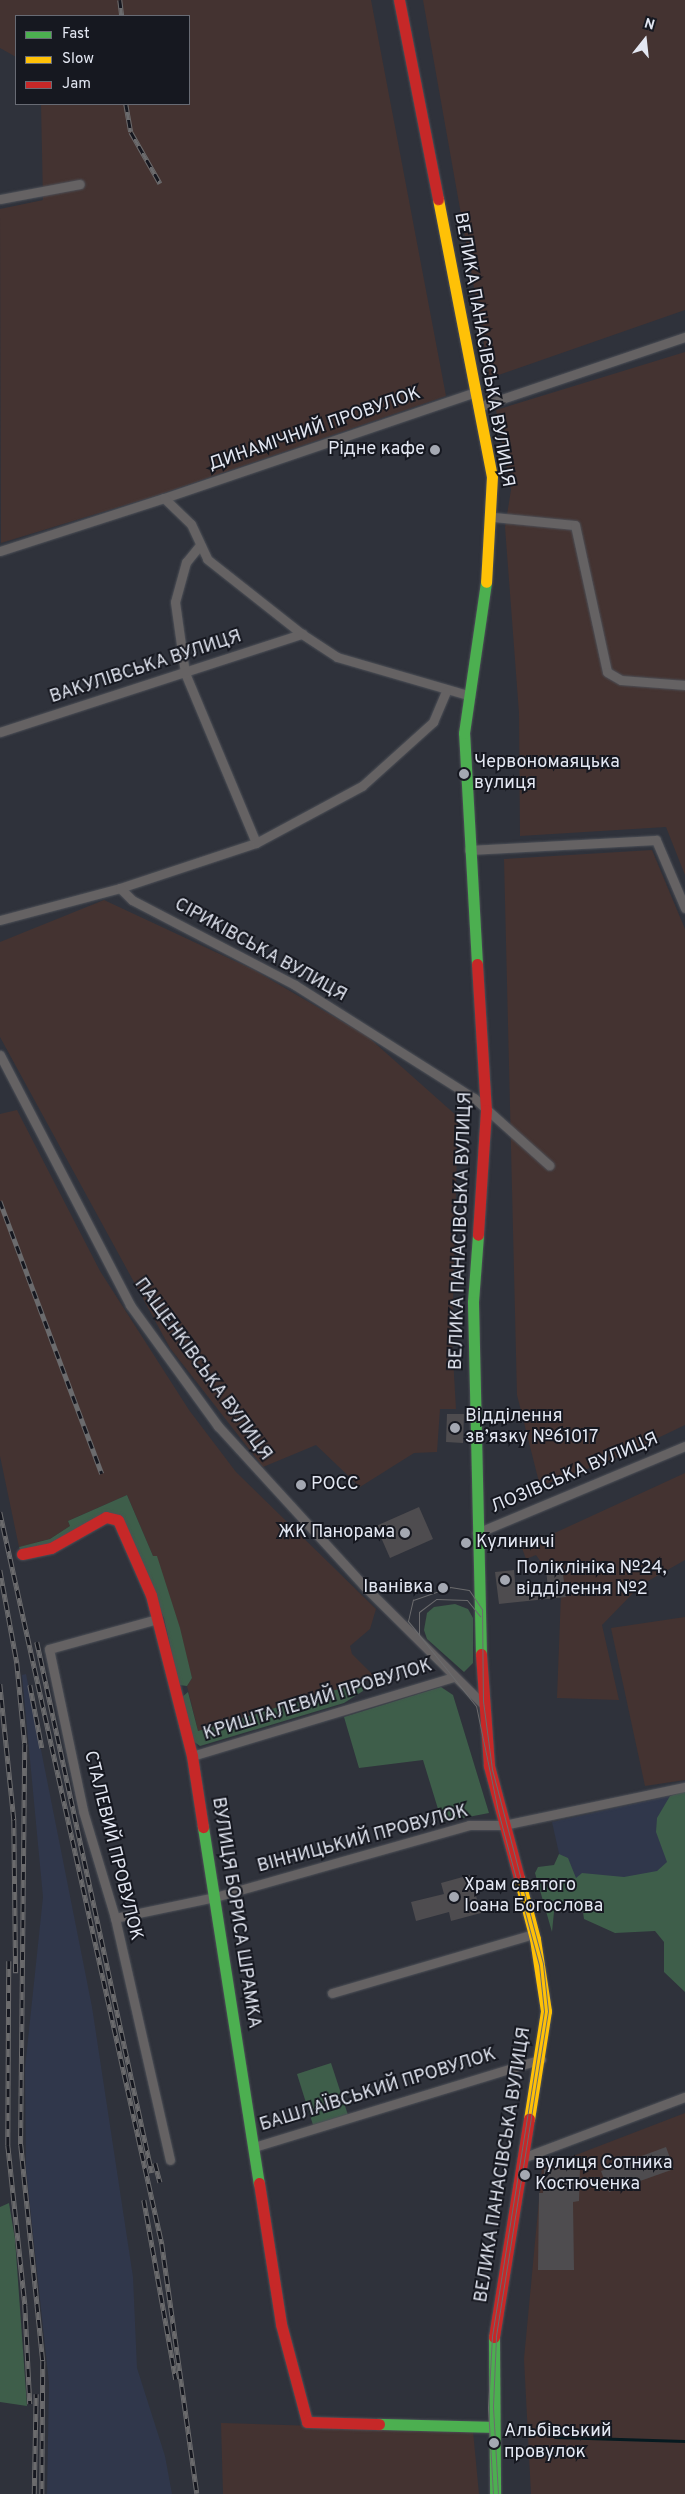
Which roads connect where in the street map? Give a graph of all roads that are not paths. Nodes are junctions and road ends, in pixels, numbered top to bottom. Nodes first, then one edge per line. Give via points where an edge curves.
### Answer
1 (399, 0) edge
2 (80, 184) dead end
3 (0, 199) edge
4 (685, 337) edge
5 (476, 392) junction
6 (478, 407) junction
7 (164, 498) junction
8 (492, 517) junction
9 (200, 545) junction
10 (0, 550) edge
11 (302, 634) junction
12 (185, 673) junction
13 (685, 685) edge
14 (446, 692) junction
15 (468, 695) junction
16 (0, 732) edge
17 (256, 843) junction
18 (469, 850) junction
19 (120, 888) junction
20 (685, 908) edge
21 (0, 920) edge
22 (0, 1055) edge
23 (486, 1110) junction
24 (548, 1165) dead end
25 (685, 1446) edge
26 (477, 1533) junction
27 (22, 1554) dead end
28 (157, 1619) junction
29 (453, 1677) junction
30 (482, 1703) junction
31 (192, 1756) junction
32 (685, 1787) edge
33 (504, 1825) junction
34 (215, 1897) junction
35 (114, 1918) junction
36 (534, 1934) junction
37 (332, 1992) dead end
38 (541, 2058) junction
39 (685, 2097) edge
40 (254, 2147) junction
41 (525, 2157) junction
42 (170, 2160) dead end
43 (491, 2426) junction
44 (495, 2494) edge

1 - 5 street, ВЕЛИКА ПАНАСІВСЬКА ВУЛИЦЯ
2 - 3 street
4 - 6 street
5 - 6 street, ВЕЛИКА ПАНАСІВСЬКА ВУЛИЦЯ
5 - 7 street, ДИНАМІЧНИЙ ПРОВУЛОК
6 - 8 street, ВЕЛИКА ПАНАСІВСЬКА ВУЛИЦЯ via 492,476
7 - 9 street via 191,524
7 - 10 street
8 - 13 street via 575,525 607,672 621,680
8 - 15 street, ВЕЛИКА ПАНАСІВСЬКА ВУЛИЦЯ via 484,615
9 - 11 street via 207,558
9 - 12 street via 186,562 175,602
11 - 12 street, ВАКУЛІВСЬКА ВУЛИЦЯ
11 - 14 street via 337,657
12 - 16 street, ВАКУЛІВСЬКА ВУЛИЦЯ
12 - 17 street
14 - 15 street
14 - 17 street via 433,722 362,786
15 - 18 street, ВЕЛИКА ПАНАСІВСЬКА ВУЛИЦЯ via 464,741
17 - 19 street
18 - 20 street via 656,840
18 - 23 street, ВЕЛИКА ПАНАСІВСЬКА ВУЛИЦЯ
19 - 21 street
19 - 23 street, СІРИКІВСЬКА ВУЛИЦЯ via 132,900 294,985 474,1098
22 - 29 street, ПАЩЕНКІВСЬКА ВУЛИЦЯ via 130,1305 206,1410 259,1476
23 - 24 street, СІРИКІВСЬКА ВУЛИЦЯ
23 - 26 street, ВЕЛИКА ПАНАСІВСЬКА ВУЛИЦЯ via 473,1302
25 - 26 street, ЛОЗІВСЬКА ВУЛИЦЯ
26 - 30 street, ВЕЛИКА ПАНАСІВСЬКА ВУЛИЦЯ
27 - 28 street, ВУЛИЦЯ БОРИСА ШРАМКА via 52,1548 106,1517 118,1520
28 - 31 street, ВУЛИЦЯ БОРИСА ШРАМКА
28 - 35 street, СТАЛЕВИЙ ПРОВУЛОК via 49,1649 83,1812
29 - 30 street, ПАЩЕНКІВСЬКА ВУЛИЦЯ
29 - 31 street, КРИШТАЛЕВИЙ ПРОВУЛОК
30 - 33 street, ВЕЛИКА ПАНАСІВСЬКА ВУЛИЦЯ via 489,1766
31 - 34 street, ВУЛИЦЯ БОРИСА ШРАМКА
32 - 33 street, ВІННИЦЬКИЙ ПРОВУЛОК
33 - 34 street, ВІННИЦЬКИЙ ПРОВУЛОК via 469,1825
33 - 36 street, ВЕЛИКА ПАНАСІВСЬКА ВУЛИЦЯ
34 - 35 street, ВІННИЦЬКИЙ ПРОВУЛОК
34 - 40 street, ВУЛИЦЯ БОРИСА ШРАМКА
35 - 42 street, СТАЛЕВИЙ ПРОВУЛОК
36 - 37 street
36 - 38 street, ВЕЛИКА ПАНАСІВСЬКА ВУЛИЦЯ via 546,2011
38 - 40 street, БАШЛАЇВСЬКИЙ ПРОВУЛОК
38 - 41 street, ВЕЛИКА ПАНАСІВСЬКА ВУЛИЦЯ
39 - 41 street
40 - 43 street, ВУЛИЦЯ БОРИСА ШРАМКА via 281,2324 307,2422
41 - 43 street, ВЕЛИКА ПАНАСІВСЬКА ВУЛИЦЯ via 494,2335
43 - 44 street, ВЕЛИКА ПАНАСІВСЬКА ВУЛИЦЯ

